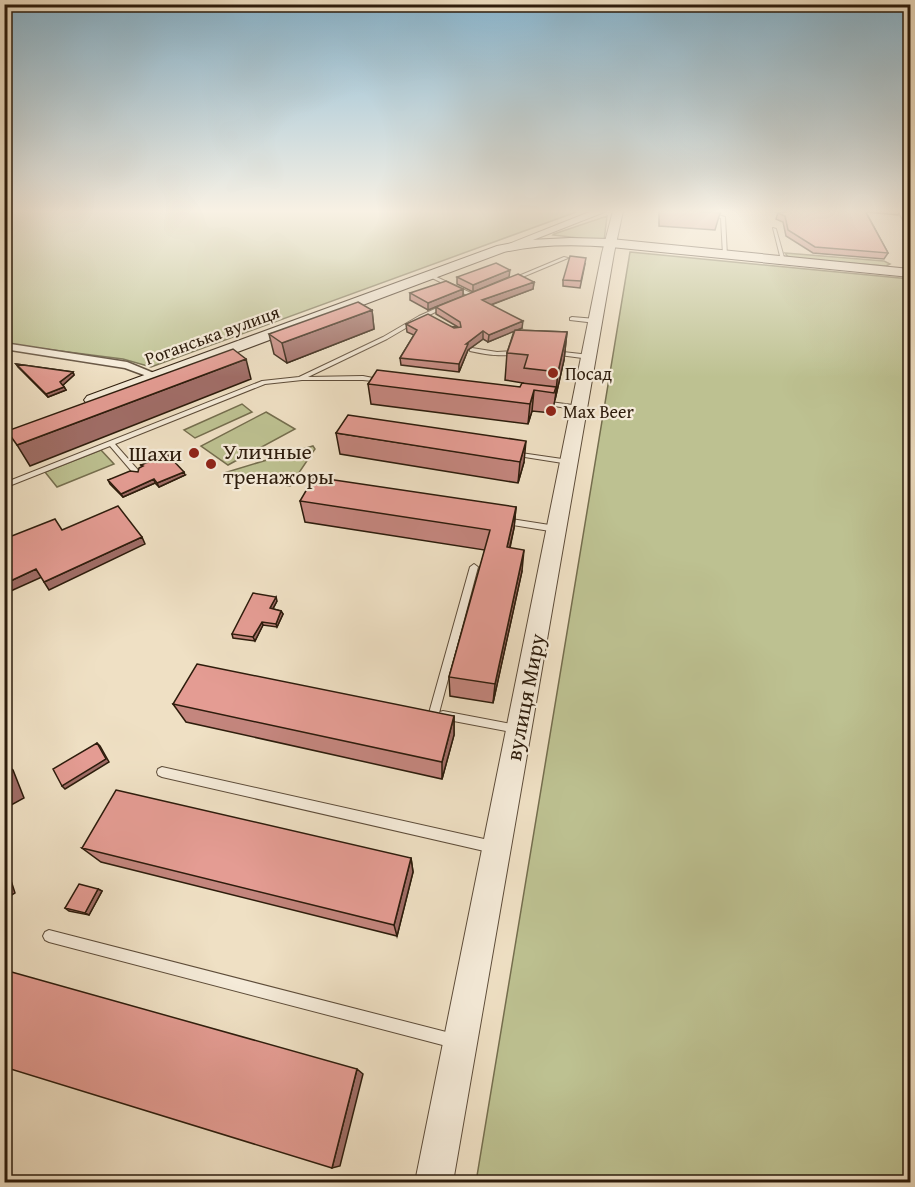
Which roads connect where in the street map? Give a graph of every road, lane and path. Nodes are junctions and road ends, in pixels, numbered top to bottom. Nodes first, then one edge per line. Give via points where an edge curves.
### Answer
1 (454, 266) edge
2 (545, 266) edge
3 (607, 266) edge
4 (845, 266) edge
5 (910, 273) edge
6 (430, 275) junction
7 (503, 283) edge
8 (482, 291) edge
9 (457, 301) edge
10 (425, 315) junction
11 (433, 319) edge
12 (572, 319) dead end
13 (596, 321) junction
14 (4, 346) edge
15 (471, 350) edge
16 (523, 351) edge
17 (544, 352) edge
18 (590, 357) junction
19 (155, 376) junction
20 (300, 379) junction
21 (389, 382) edge
22 (536, 402) edge
23 (80, 405) edge
24 (581, 408) junction
25 (111, 443) junction
26 (510, 454) edge
27 (570, 462) junction
28 (136, 472) edge
29 (4, 486) edge
30 (497, 520) edge
31 (557, 530) junction
32 (474, 567) dead end
33 (519, 729) junction
34 (162, 772) dead end
35 (497, 848) junction
36 (49, 936) dead end
37 (460, 1043) junction
38 (434, 1182) edge

1 - 6 main road, Роганська вулиця
2 - 7 lane
3 - 13 street, вулиця Миру
4 - 5 main road
6 - 8 lane via 469,296
6 - 19 main road, Роганська вулиця
9 - 10 lane
10 - 11 lane
10 - 20 lane
12 - 13 lane
13 - 18 street, вулиця Миру
14 - 19 street via 127,364
15 - 16 lane via 506,354
17 - 18 lane
18 - 24 street, вулиця Миру
19 - 23 main road, Роганська вулиця
20 - 21 lane via 363,378
20 - 25 lane via 264,382
22 - 24 lane
24 - 27 street, вулиця Миру
25 - 28 lane
25 - 29 lane
26 - 27 lane
27 - 31 street, вулиця Миру
30 - 31 lane
31 - 33 street, вулиця Миру
32 - 33 lane via 429,712
33 - 35 street, вулиця Миру
34 - 35 lane
35 - 37 street, вулиця Миру
36 - 37 lane
37 - 38 street, вулиця Миру

